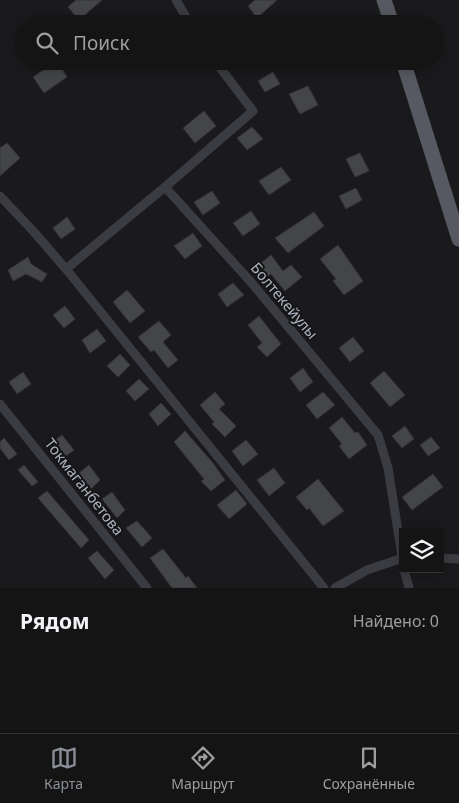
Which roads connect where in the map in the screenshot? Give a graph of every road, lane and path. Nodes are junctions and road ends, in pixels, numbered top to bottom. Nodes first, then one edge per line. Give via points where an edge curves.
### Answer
1 (176, 0) edge
2 (384, 0) edge
3 (185, 15) edge
4 (389, 15) edge
5 (222, 70) edge
6 (406, 70) edge
7 (165, 187) junction
8 (0, 196) edge
9 (459, 239) edge
10 (66, 270) junction
11 (0, 404) edge
12 (399, 540) edge
13 (444, 558) edge
14 (459, 559) edge
15 (399, 560) edge
16 (405, 573) edge
17 (146, 588) edge
18 (324, 588) edge
19 (335, 588) edge
20 (409, 588) edge

1 - 3 street
2 - 4 main road
5 - 7 street via 253,111
6 - 9 main road
7 - 10 street
7 - 12 street, Болтекейулы via 250,281 378,435 388,468
8 - 10 street
10 - 18 street
11 - 17 street, Токмаганбетова
13 - 14 street
15 - 19 street via 367,570
16 - 20 street

